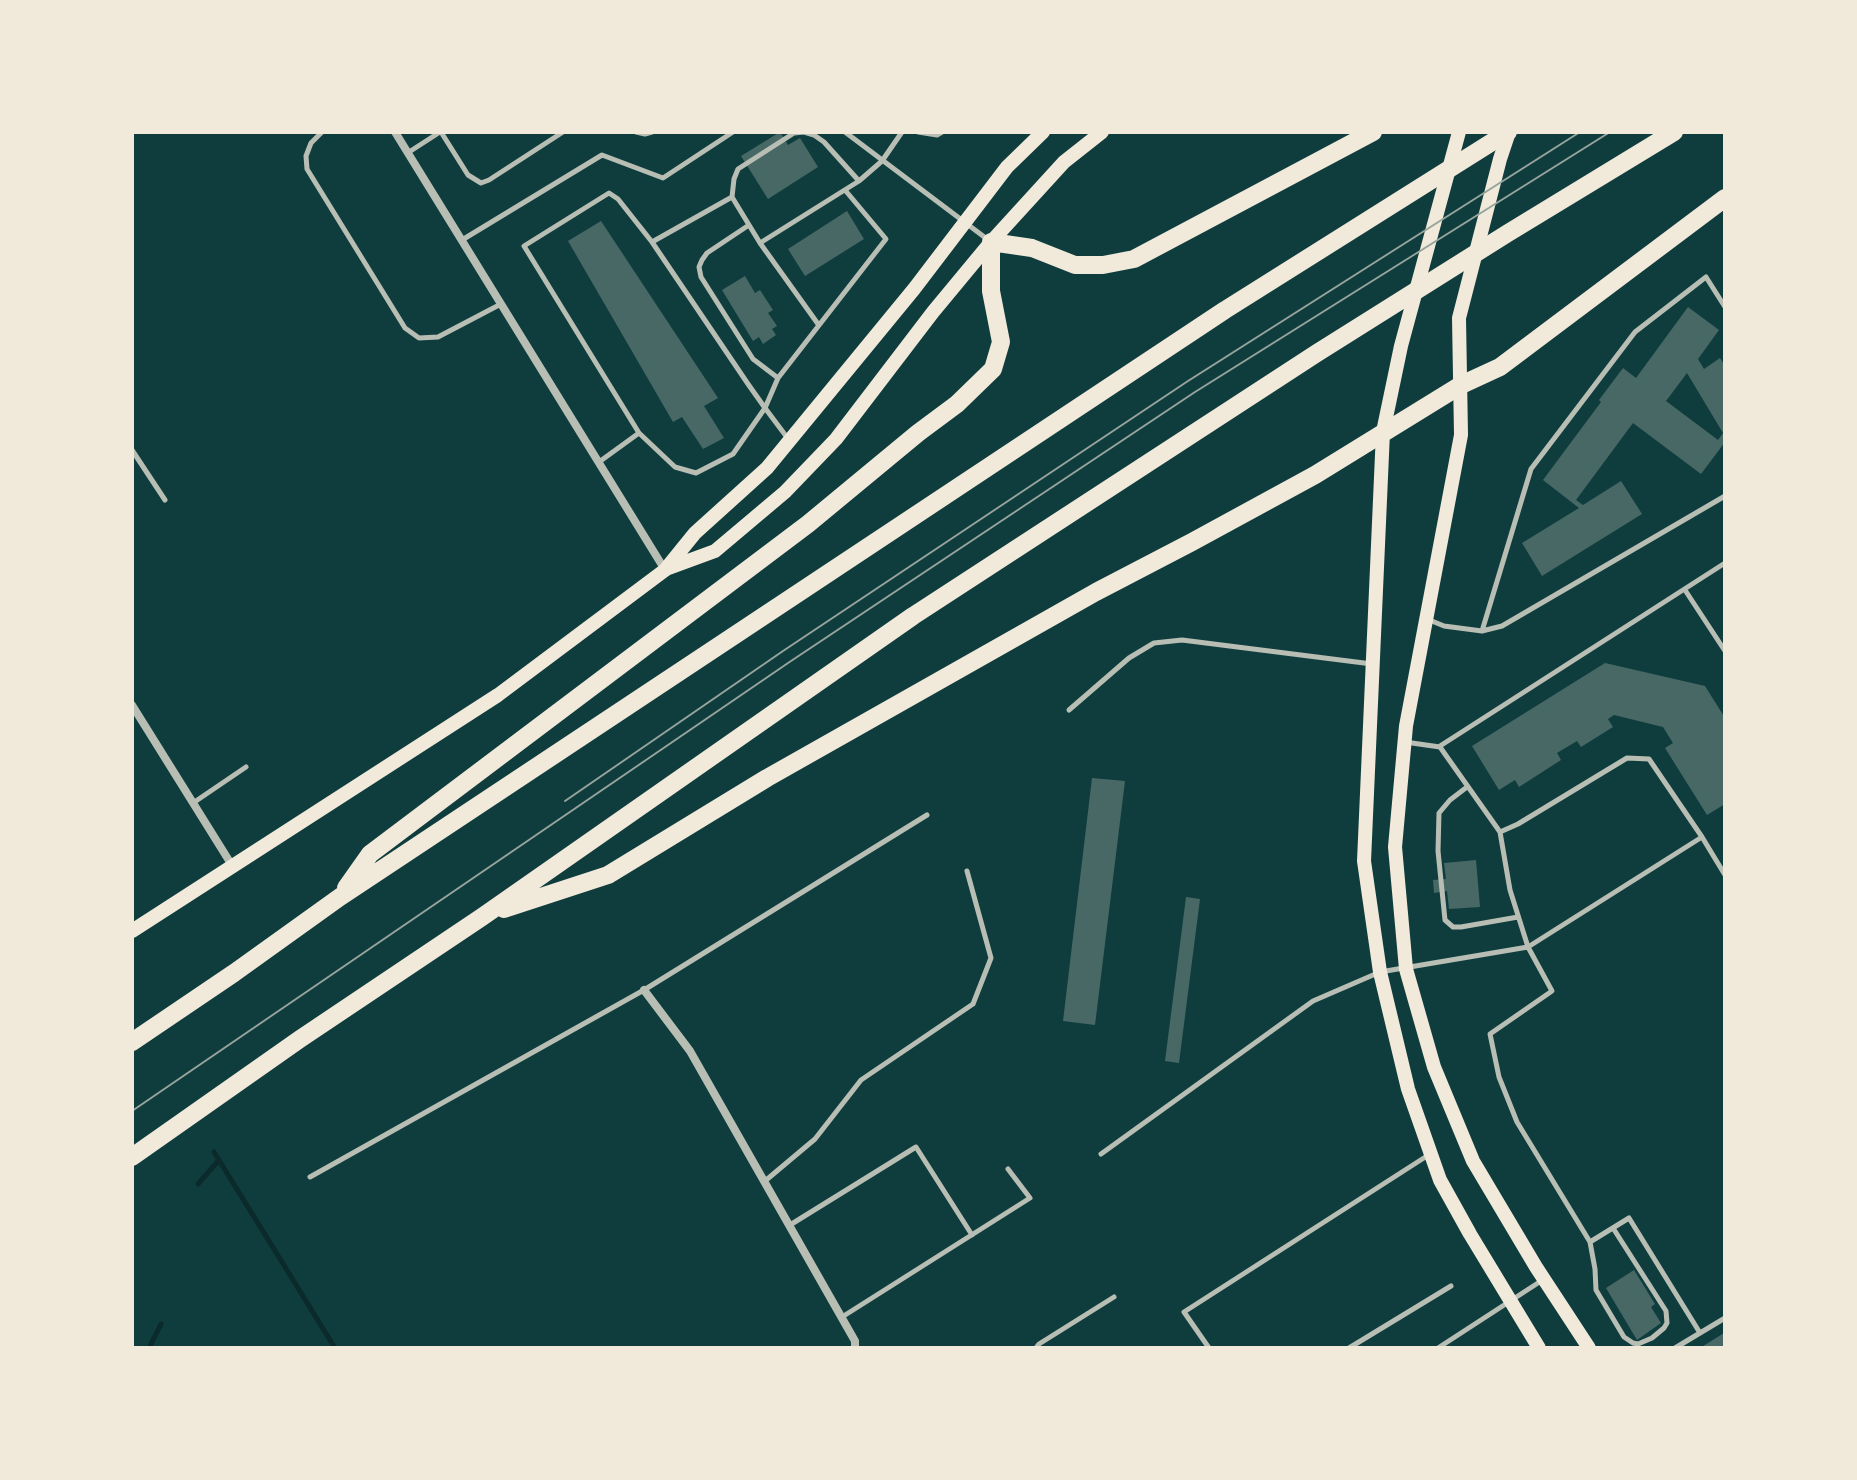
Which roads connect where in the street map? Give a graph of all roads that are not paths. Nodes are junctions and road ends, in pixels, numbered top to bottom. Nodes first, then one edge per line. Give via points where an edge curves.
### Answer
1 (322, 132) edge
2 (395, 132) edge
3 (440, 132) edge
4 (563, 132) edge
5 (636, 132) edge
6 (652, 132) edge
7 (733, 132) edge
8 (845, 132) edge
9 (902, 132) edge
10 (918, 132) edge
11 (942, 132) edge
12 (1043, 132) edge
13 (1102, 132) edge
14 (1373, 132) edge
15 (1459, 132) edge
16 (1508, 132) edge
17 (1674, 132) edge
18 (408, 153) junction
19 (882, 161) junction
20 (859, 181) junction
21 (845, 190) junction
22 (732, 197) junction
23 (1725, 198) edge
24 (963, 222) junction
25 (749, 225) junction
26 (462, 240) junction
27 (652, 242) junction
28 (991, 242) junction
29 (760, 243) junction
30 (501, 304) junction
31 (1725, 307) edge
32 (818, 324) junction
33 (778, 378) junction
34 (1461, 385) junction
35 (765, 408) junction
36 (1383, 432) junction
37 (639, 433) junction
38 (789, 441) junction
39 (132, 450) edge
40 (599, 462) junction
41 (1725, 496) edge
42 (165, 500) dead end
43 (1725, 563) edge
44 (665, 570) junction
45 (1685, 590) junction
46 (1426, 618) junction
47 (1482, 631) junction
48 (1725, 651) edge
49 (1373, 664) junction
50 (132, 705) edge
51 (1069, 710) dead end
52 (1404, 741) junction
53 (1440, 747) junction
54 (246, 767) dead end
55 (1467, 787) junction
56 (193, 803) junction
57 (927, 815) dead end
58 (1500, 832) junction
59 (1702, 837) junction
60 (233, 867) junction
61 (967, 871) dead end
62 (1725, 875) edge
63 (340, 897) junction
64 (482, 917) junction
65 (1519, 917) junction
66 (132, 931) edge
67 (1528, 947) junction
68 (1406, 969) junction
69 (1380, 972) junction
70 (644, 990) junction
71 (132, 1042) edge
72 (1431, 1153) junction
73 (1101, 1154) dead end
74 (132, 1157) edge
75 (1008, 1169) dead end
76 (310, 1177) dead end
77 (764, 1182) junction
78 (789, 1226) junction
79 (1613, 1228) junction
80 (972, 1235) junction
81 (1590, 1242) junction
82 (1544, 1279) junction
83 (1451, 1286) dead end
84 (1114, 1297) dead end
85 (1510, 1301) junction
86 (841, 1317) junction
87 (1725, 1318) edge
88 (1700, 1333) junction
89 (855, 1348) edge
90 (1036, 1348) edge
91 (1209, 1348) edge
92 (1349, 1348) edge
93 (1438, 1348) edge
94 (1539, 1348) edge
95 (1589, 1348) edge
96 (1675, 1348) edge

1 - 30 lane via 311,143 307,169 405,328 419,338 438,337
2 - 18 street
3 - 4 lane via 468,175 481,183
3 - 18 lane
5 - 6 lane
7 - 26 lane via 663,178 602,155
8 - 19 lane
9 - 19 lane
10 - 11 lane
12 - 24 main road
13 - 28 main road via 1064,162
14 - 28 highway via 1134,259 1075,265 1032,248
15 - 36 main road
16 - 34 main road via 1459,318
16 - 63 highway via 1225,310
17 - 64 highway via 1317,353 913,616
18 - 26 street
19 - 20 lane
19 - 24 lane
20 - 21 lane
20 - 22 lane via 824,142 794,133 738,169
21 - 29 lane
21 - 32 lane via 886,239
22 - 25 lane
22 - 27 lane
23 - 34 highway via 1500,367
24 - 28 lane
24 - 38 main road
25 - 29 lane
25 - 33 lane via 707,253 699,267 753,359
26 - 30 street
27 - 35 lane
27 - 37 lane via 609,193 524,246
28 - 44 main road via 836,439 785,492 715,551
28 - 63 highway via 991,291 1001,342 993,369 808,524 370,854
29 - 32 lane
30 - 40 street
31 - 47 lane via 1706,277 1635,332 1531,469
32 - 33 lane
33 - 35 lane
34 - 36 highway
34 - 46 main road via 1461,435
35 - 37 lane via 733,454 696,473 675,467
35 - 38 lane
36 - 49 main road
36 - 64 highway via 1315,475 767,778 608,875
37 - 40 lane
38 - 44 main road via 695,533
39 - 42 lane
40 - 44 street
41 - 47 lane via 1502,626
43 - 45 lane
44 - 60 main road via 498,695
45 - 48 lane
45 - 53 lane
46 - 47 lane
46 - 52 main road
49 - 51 lane via 1182,640 1154,643
49 - 69 main road via 1364,861
50 - 56 street
52 - 53 lane
52 - 68 main road via 1395,847
53 - 55 lane
54 - 56 lane
55 - 58 lane
55 - 65 lane via 1438,816 1445,920 1461,927
56 - 60 street
57 - 70 lane
58 - 59 lane via 1627,758 1649,759
58 - 65 lane
59 - 62 lane
59 - 67 lane
60 - 66 main road
61 - 77 lane via 991,958 973,1004 861,1080 815,1139
63 - 71 highway
64 - 74 highway
65 - 67 lane
67 - 68 lane
67 - 81 lane via 1552,991 1490,1034 1499,1077 1517,1122
68 - 69 lane
68 - 82 main road via 1434,1067 1473,1161
69 - 72 main road via 1408,1089
69 - 73 lane via 1313,1001
70 - 76 lane
70 - 77 street via 690,1051
72 - 85 main road via 1440,1180
72 - 91 lane via 1184,1312
75 - 80 lane via 1030,1198
77 - 78 street
78 - 80 lane via 916,1147
78 - 86 street
79 - 81 lane
79 - 81 lane via 1666,1311 1667,1323 1652,1338 1638,1344 1624,1337 1596,1290
79 - 88 lane via 1629,1218
80 - 86 lane
82 - 85 lane
82 - 95 main road
83 - 92 lane
84 - 90 lane
85 - 93 lane
85 - 94 main road
86 - 89 street
87 - 88 lane
88 - 96 lane

